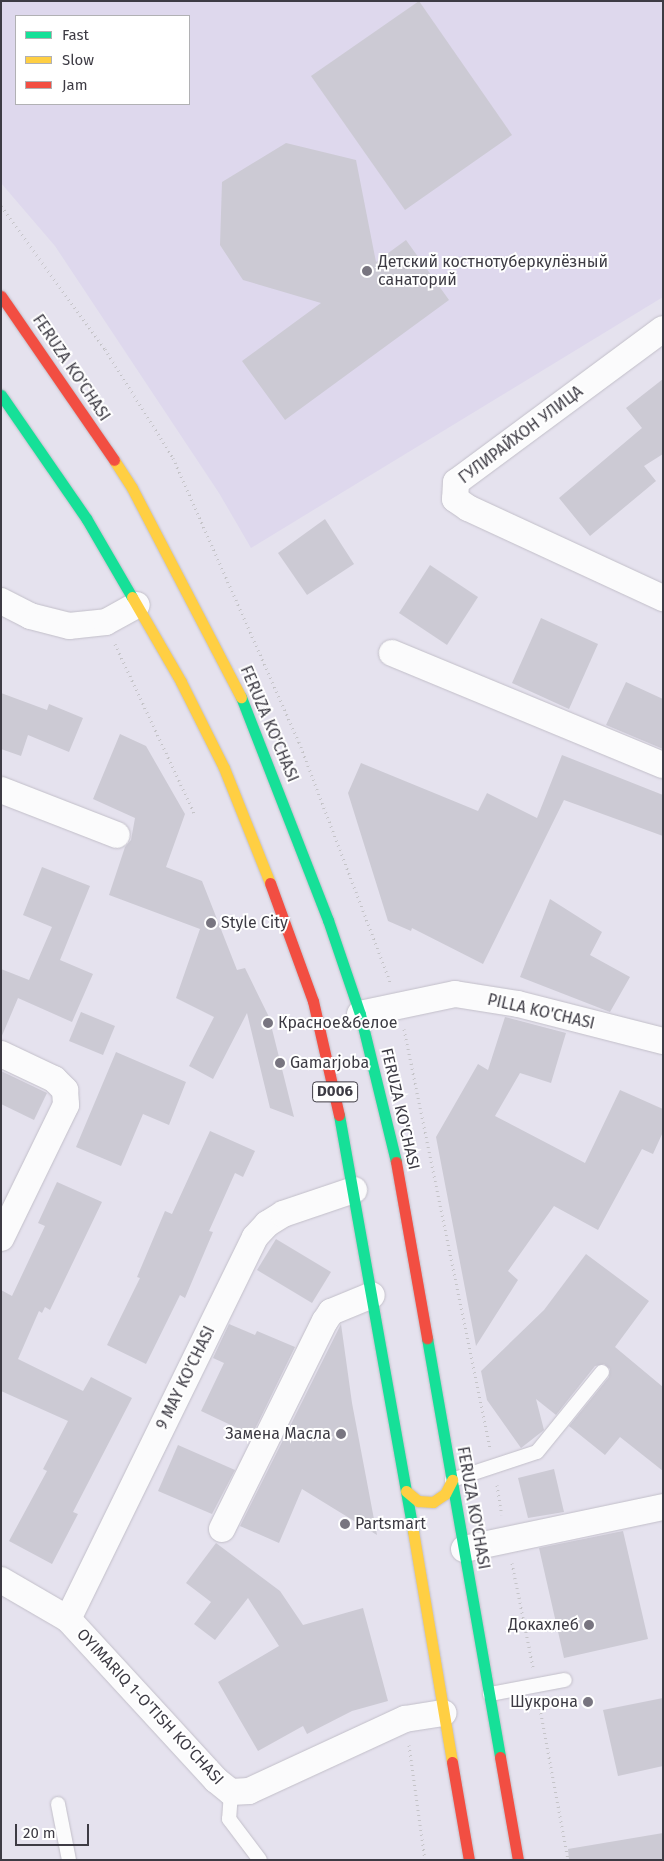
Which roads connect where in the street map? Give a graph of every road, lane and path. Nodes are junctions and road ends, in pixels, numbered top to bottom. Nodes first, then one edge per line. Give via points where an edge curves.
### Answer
1 (1, 296) edge
2 (663, 330) edge
3 (1, 394) edge
4 (663, 598) edge
5 (1, 601) edge
6 (137, 604) junction
7 (106, 622) junction
8 (392, 653) dead end
9 (663, 766) edge
10 (1, 790) edge
11 (195, 815) dead end
12 (117, 835) dead end
13 (360, 1014) junction
14 (663, 1041) edge
15 (1, 1054) edge
16 (354, 1190) junction
17 (1, 1238) edge
18 (372, 1295) junction
19 (602, 1372) dead end
20 (452, 1480) junction
21 (406, 1491) junction
22 (663, 1507) edge
23 (222, 1529) dead end
24 (464, 1549) junction
25 (1, 1580) edge
26 (68, 1619) junction
27 (565, 1680) dead end
28 (536, 1685) junction
29 (490, 1694) junction
30 (444, 1713) junction
31 (405, 1719) junction
32 (231, 1792) junction
33 (58, 1804) dead end
34 (69, 1860) edge
35 (260, 1860) edge
36 (425, 1860) edge
37 (469, 1860) edge
38 (518, 1860) edge
39 (568, 1860) edge

1 - 13 main road, FERUZA KO'CHASI / D006 via 132,488 214,639 266,756
2 - 4 street, ГУЛИРАЙХОН УЛИЦА via 456,482 455,499 468,508
3 - 6 main road, D006 via 86,518
5 - 7 street via 50,622 88,626
6 - 7 street
6 - 16 main road, D006 via 182,682 224,768 295,948 313,1000 332,1073
7 - 11 path
8 - 9 street
10 - 12 street
13 - 14 street, PILLA KO'CHASI via 455,994 518,1004
13 - 20 main road, FERUZA KO'CHASI / D006 via 400,1180
15 - 17 street via 54,1079 65,1090 66,1105
16 - 18 main road, D006
16 - 26 street, 9 MAY KO'CHASI via 283,1214 255,1237
18 - 21 main road, D006
18 - 23 street via 331,1312 325,1321
19 - 20 lane via 537,1452
20 - 21 main road via 445,1494 433,1502 418,1501
20 - 24 main road, FERUZA KO'CHASI / D006
21 - 30 main road, D006
22 - 24 street
24 - 29 main road, FERUZA KO'CHASI / D006
25 - 26 street, OYIMARIQ 1-O'TISH KO'CHASI
26 - 32 street, OYIMARIQ 1-O'TISH KO'CHASI via 216,1780
27 - 28 lane
28 - 29 lane
28 - 39 path
29 - 38 main road, FERUZA KO'CHASI / D006
30 - 31 street, OYIMARIQ 1-O'TISH KO'CHASI
30 - 37 main road, D006
31 - 32 street, OYIMARIQ 1-O'TISH KO'CHASI via 249,1791
31 - 36 path
32 - 35 lane via 229,1819
33 - 34 lane

